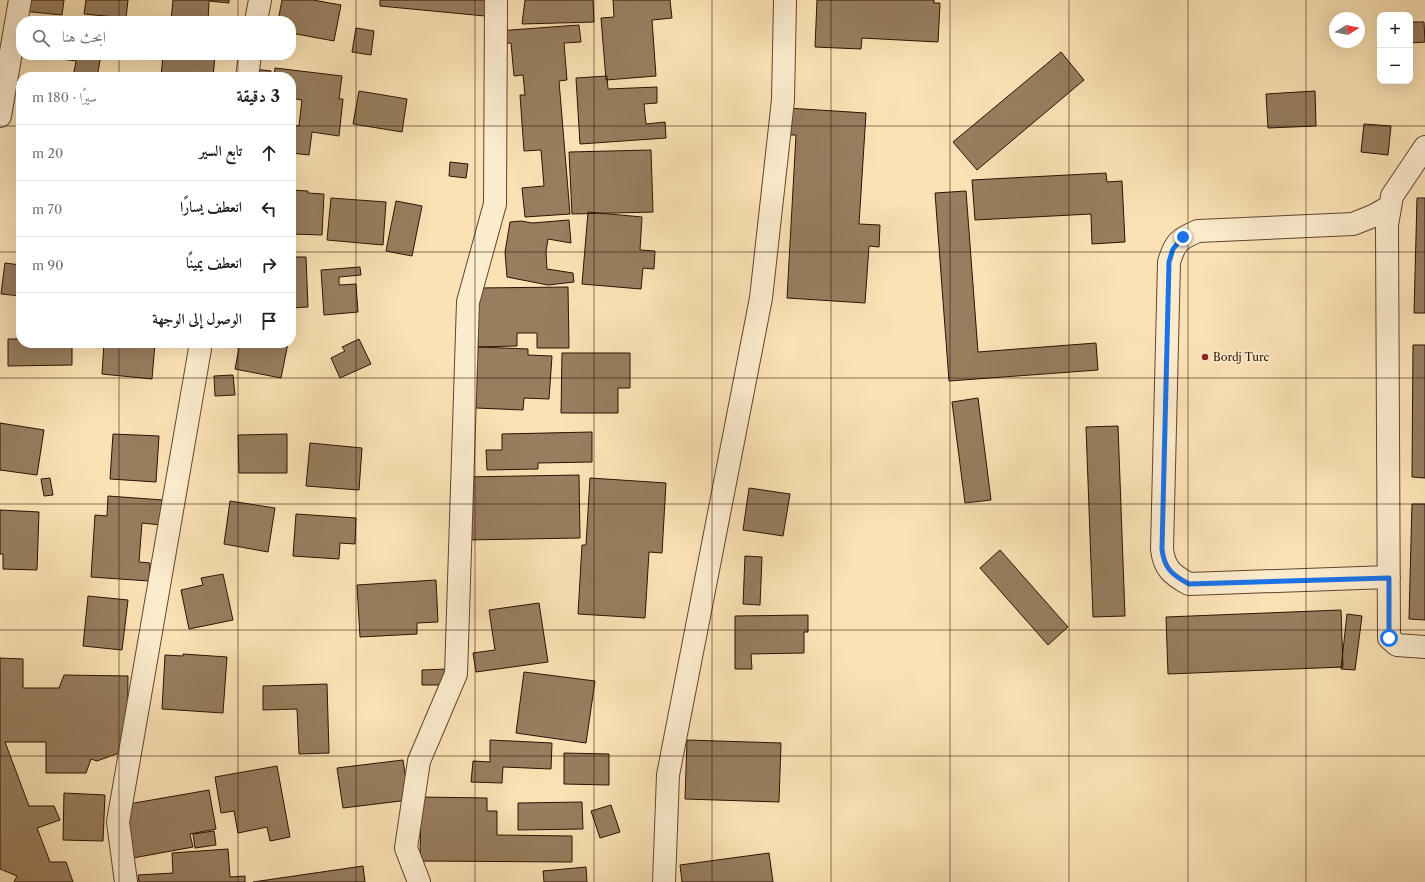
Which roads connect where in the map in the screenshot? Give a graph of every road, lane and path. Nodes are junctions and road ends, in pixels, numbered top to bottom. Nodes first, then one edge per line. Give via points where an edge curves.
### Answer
1 (20, 0) edge
2 (260, 0) edge
3 (496, 0) edge
4 (785, 0) edge
5 (17, 16) edge
6 (257, 16) edge
7 (16, 23) edge
8 (249, 60) edge
9 (248, 72) edge
10 (0, 116) edge
11 (1425, 147) edge
12 (1389, 207) junction
13 (200, 348) edge
14 (1389, 578) junction
15 (1425, 647) edge
16 (126, 882) edge
17 (419, 882) edge
18 (664, 882) edge

1 - 5 street
2 - 6 street
3 - 17 street via 495,204 468,302 456,674 419,761 406,848
4 - 18 street via 783,100 761,298 668,775
7 - 10 street
8 - 9 street
11 - 12 street via 1392,196
12 - 14 street
12 - 14 street via 1353,224 1198,231 1183,237 1173,249 1169,262 1162,549 1164,561 1171,572 1189,584
13 - 16 street via 118,822
14 - 15 street via 1389,638 1397,645

